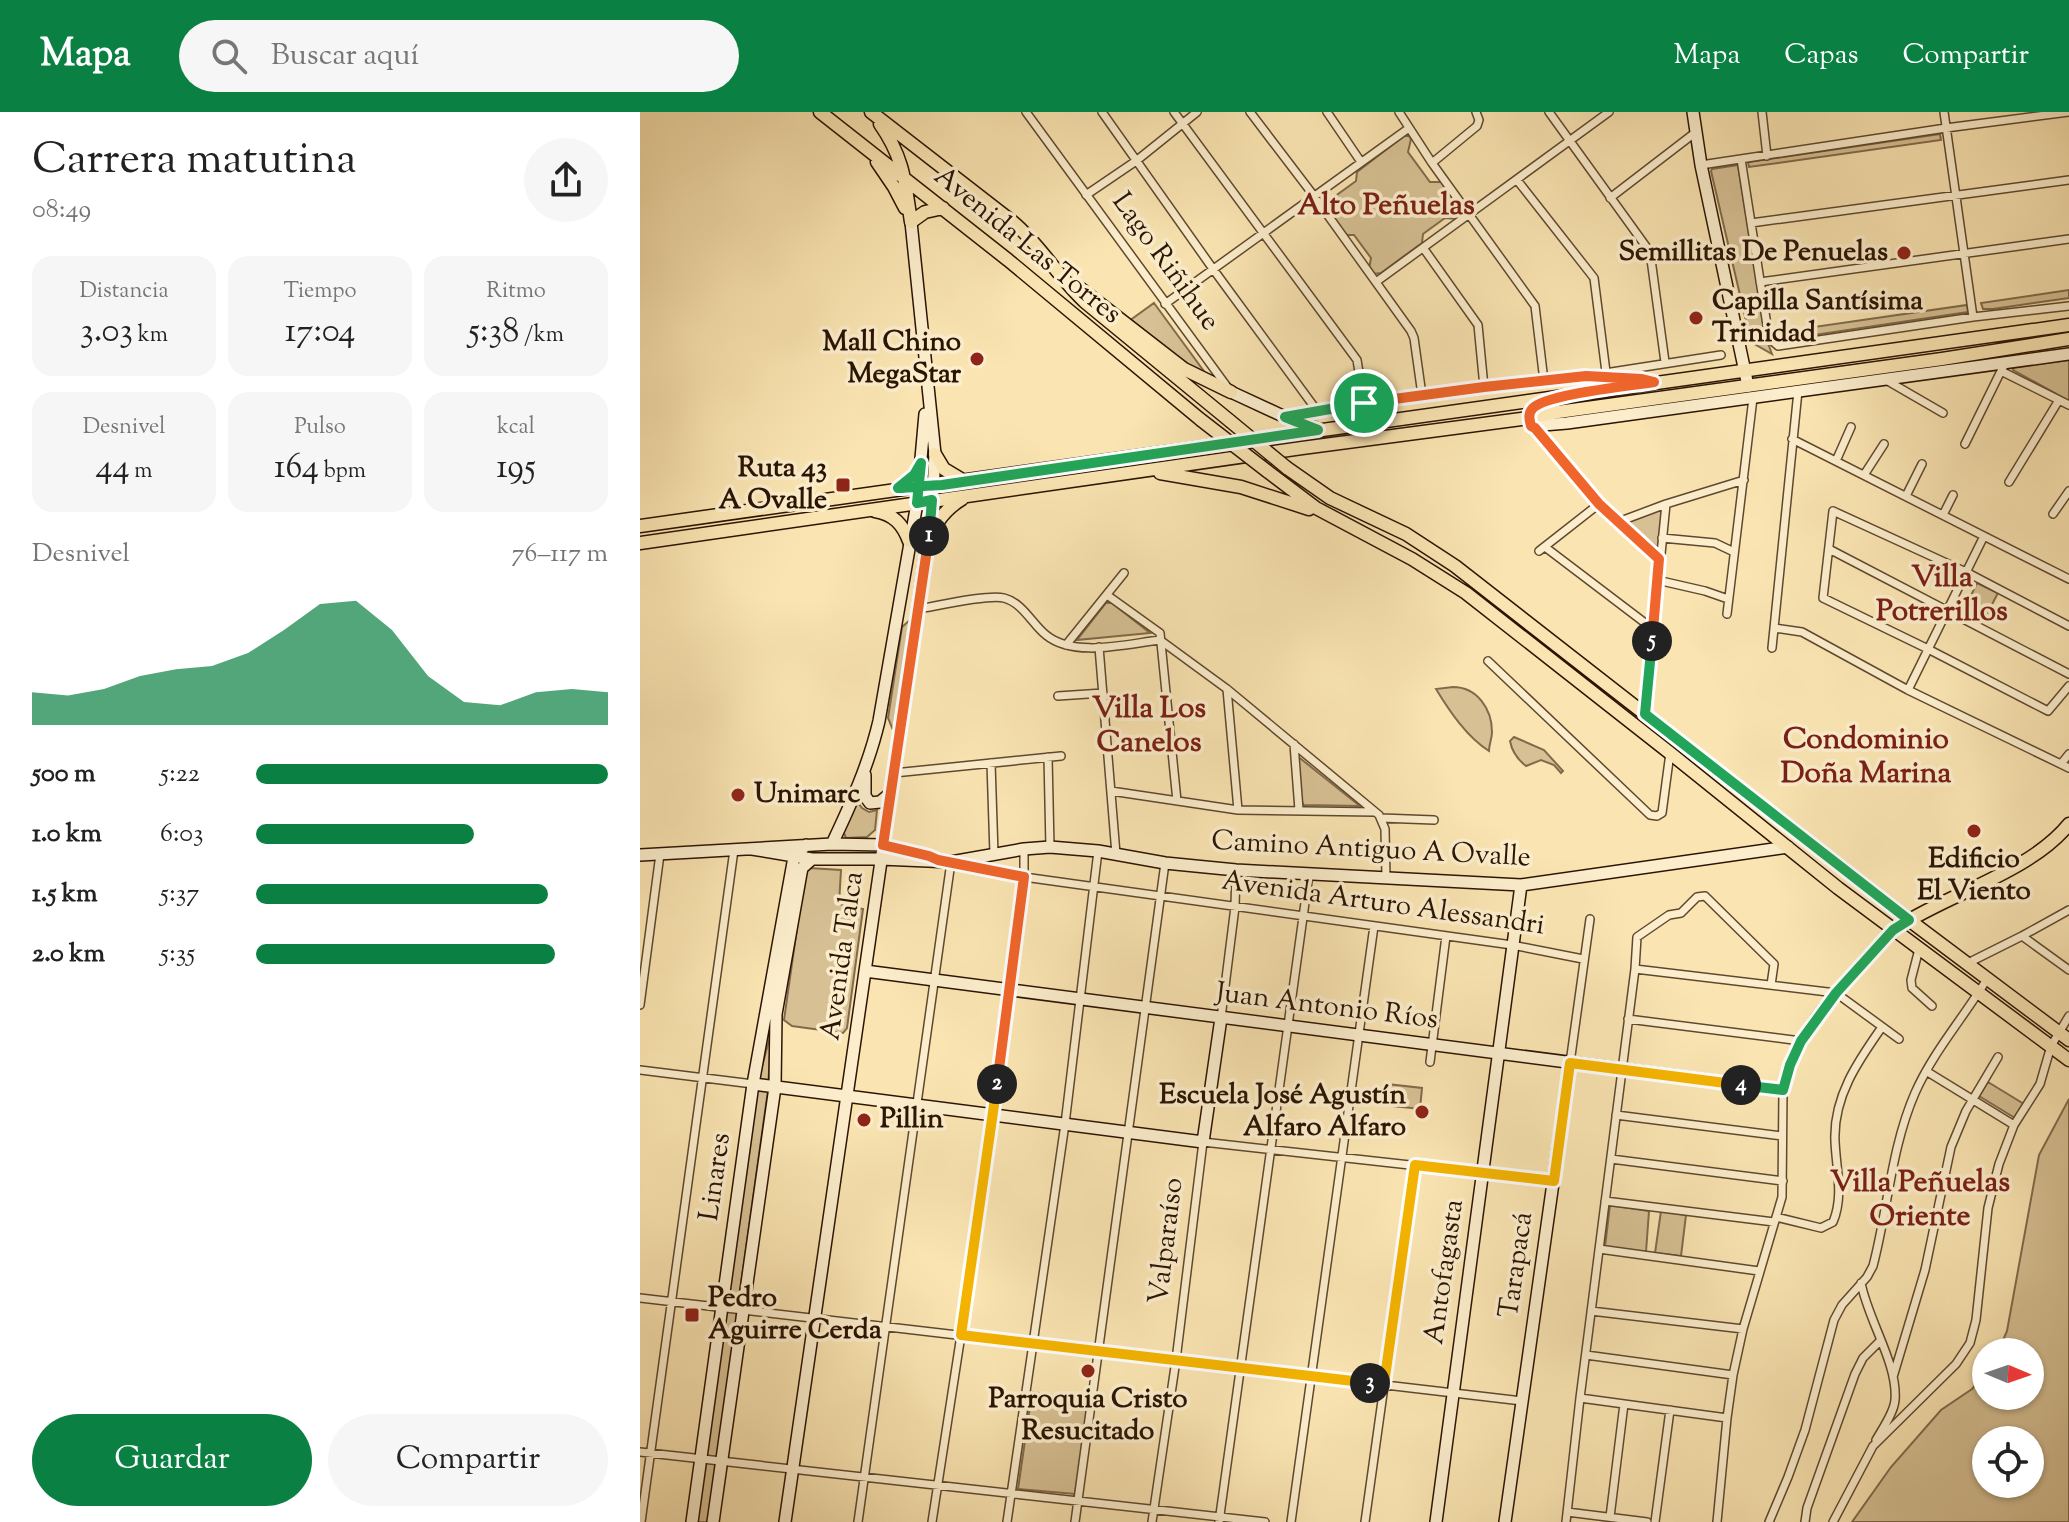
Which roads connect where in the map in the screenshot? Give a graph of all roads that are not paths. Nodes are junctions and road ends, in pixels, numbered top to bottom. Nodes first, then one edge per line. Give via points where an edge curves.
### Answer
1 (820, 112) edge
2 (871, 112) edge
3 (1026, 112) edge
4 (1102, 112) edge
5 (1174, 112) edge
6 (1197, 112) edge
7 (1250, 112) edge
8 (1327, 112) edge
9 (1399, 112) edge
10 (1476, 112) edge
11 (1549, 112) edge
12 (1609, 112) edge
13 (1693, 112) edge
14 (1762, 112) edge
15 (1944, 112) edge
16 (2069, 112) edge
17 (1257, 116) edge
18 (1183, 124) junction
19 (1409, 128) junction
20 (1946, 128) junction
21 (1696, 132) junction
22 (1569, 141) junction
23 (862, 144) junction
24 (1767, 156) junction
25 (1741, 159) junction
26 (1136, 161) junction
27 (1361, 162) junction
28 (1432, 163) junction
29 (1701, 165) junction
30 (904, 178) junction
31 (1517, 180) junction
32 (2069, 180) edge
33 (1086, 195) junction
34 (1314, 196) junction
35 (1956, 197) junction
36 (1610, 198) junction
37 (943, 208) junction
38 (1470, 215) junction
39 (911, 222) junction
40 (1751, 223) junction
41 (1263, 233) junction
42 (2069, 239) edge
43 (1424, 249) junction
44 (1964, 255) junction
45 (1213, 269) junction
46 (1061, 276) junction
47 (1376, 282) junction
48 (1760, 282) junction
49 (1165, 304) junction
50 (2069, 306) edge
51 (1973, 317) junction
52 (2069, 325) edge
53 (2069, 339) edge
54 (2069, 354) edge
55 (1721, 355) dead end
56 (1665, 362) junction
57 (2004, 366) junction
58 (1746, 371) junction
59 (1606, 372) junction
60 (1586, 376) junction
61 (1884, 379) junction
62 (1544, 381) junction
63 (1654, 382) junction
64 (1484, 387) junction
65 (1798, 391) junction
66 (1231, 392) junction
67 (1750, 392) junction
68 (1422, 395) junction
69 (1567, 395) junction
70 (928, 396) junction
71 (2059, 400) junction
72 (1364, 403) junction
73 (2069, 405) edge
74 (1318, 412) junction
75 (1943, 413) dead end
76 (1285, 417) junction
77 (1530, 422) junction
78 (1851, 427) dead end
79 (1318, 430) junction
80 (1792, 439) junction
81 (1884, 444) dead end
82 (1965, 444) dead end
83 (935, 454) junction
84 (1836, 461) junction
85 (921, 463) junction
86 (1922, 464) dead end
87 (1149, 471) junction
88 (1864, 475) junction
89 (1744, 480) junction
90 (964, 481) junction
91 (2009, 482) dead end
92 (934, 485) junction
93 (919, 486) junction
94 (898, 488) junction
95 (2069, 491) edge
96 (1953, 495) dead end
97 (970, 496) junction
98 (1906, 496) junction
99 (932, 500) junction
100 (917, 503) junction
101 (1599, 504) junction
102 (1666, 504) junction
103 (868, 510) junction
104 (2053, 514) dead end
105 (1943, 515) junction
106 (1334, 518) junction
107 (1618, 522) junction
108 (640, 526) edge
109 (1984, 536) junction
110 (1662, 538) junction
111 (909, 541) junction
112 (640, 543) edge
113 (928, 547) junction
114 (1829, 549) junction
115 (1734, 552) junction
116 (1659, 559) junction
117 (1966, 572) junction
118 (1124, 573) dead end
119 (2069, 579) edge
120 (1657, 580) junction
121 (1107, 595) junction
122 (1728, 599) junction
123 (918, 609) junction
124 (1948, 610) junction
125 (1727, 614) dead end
126 (896, 623) junction
127 (2069, 626) edge
128 (1774, 628) junction
129 (1653, 629) junction
130 (1160, 640) junction
131 (1066, 645) junction
132 (1099, 647) junction
133 (1772, 648) dead end
134 (1928, 649) junction
135 (1488, 661) dead end
136 (2069, 674) edge
137 (2069, 686) edge
138 (1227, 689) junction
139 (1908, 690) junction
140 (1103, 693) junction
141 (1058, 696) dead end
142 (1645, 714) junction
143 (1294, 744) junction
144 (1670, 753) junction
145 (2069, 754) edge
146 (1061, 756) dead end
147 (1048, 757) junction
148 (991, 763) junction
149 (2065, 766) edge
150 (865, 770) junction
151 (894, 773) junction
152 (1111, 791) junction
153 (891, 793) junction
154 (1177, 801) junction
155 (1238, 810) junction
156 (1299, 810) junction
157 (1379, 815) junction
158 (1434, 820) dead end
159 (2067, 831) edge
160 (832, 844) junction
161 (806, 845) junction
162 (883, 845) junction
163 (1050, 847) junction
164 (1788, 847) junction
165 (752, 849) junction
166 (1024, 849) junction
167 (734, 850) junction
168 (1098, 851) junction
169 (660, 854) junction
170 (994, 854) junction
171 (1116, 854) junction
172 (640, 855) edge
173 (794, 857) junction
174 (812, 859) junction
175 (881, 859) junction
176 (938, 860) junction
177 (951, 862) junction
178 (1165, 863) junction
179 (1236, 870) junction
180 (1309, 874) junction
181 (1024, 877) junction
182 (1386, 878) junction
183 (1521, 885) junction
184 (1092, 887) junction
185 (1161, 896) junction
186 (1235, 907) junction
187 (2069, 910) edge
188 (1303, 916) junction
189 (1590, 919) dead end
190 (1909, 920) junction
191 (1374, 926) junction
192 (1893, 930) junction
193 (1446, 936) junction
194 (2022, 936) junction
195 (1512, 945) junction
196 (1919, 949) junction
197 (1583, 959) junction
198 (1966, 964) junction
199 (1635, 969) junction
200 (2069, 970) edge
201 (865, 971) junction
202 (1987, 979) junction
203 (935, 980) junction
204 (1771, 985) junction
205 (1010, 990) junction
206 (1836, 993) junction
207 (1978, 993) junction
208 (1080, 999) junction
209 (640, 1005) edge
210 (1932, 1006) dead end
211 (1146, 1008) junction
212 (2069, 1016) edge
213 (1221, 1018) junction
214 (1628, 1019) junction
215 (1288, 1026) junction
216 (1882, 1027) junction
217 (1359, 1036) junction
218 (2064, 1036) edge
219 (1899, 1039) dead end
220 (1801, 1041) junction
221 (1432, 1045) junction
222 (2051, 1046) junction
223 (1499, 1054) junction
224 (1998, 1057) dead end
225 (2069, 1060) edge
226 (1430, 1062) dead end
227 (1570, 1063) junction
228 (640, 1070) edge
229 (1622, 1070) junction
230 (1926, 1071) junction
231 (703, 1078) junction
232 (753, 1084) junction
233 (775, 1087) junction
234 (1783, 1090) junction
235 (847, 1096) junction
236 (1972, 1100) junction
237 (917, 1105) junction
238 (993, 1115) junction
239 (1616, 1115) junction
240 (1065, 1124) junction
241 (2014, 1125) junction
242 (1128, 1132) junction
243 (1782, 1136) junction
244 (1203, 1142) junction
245 (1271, 1149) junction
246 (1342, 1157) junction
247 (1611, 1159) junction
248 (1415, 1165) junction
249 (1483, 1173) junction
250 (1554, 1181) junction
251 (1783, 1181) junction
252 (1605, 1201) junction
253 (1775, 1220) junction
254 (1599, 1249) junction
255 (1759, 1271) junction
256 (1861, 1283) junction
257 (640, 1298) edge
258 (672, 1301) junction
259 (722, 1307) junction
260 (743, 1310) junction
261 (1591, 1311) junction
262 (815, 1318) junction
263 (886, 1326) junction
264 (1743, 1329) junction
265 (961, 1335) junction
266 (1880, 1341) junction
267 (1033, 1343) junction
268 (1098, 1351) junction
269 (1586, 1355) junction
270 (1176, 1360) junction
271 (1240, 1368) junction
272 (1733, 1375) junction
273 (1311, 1376) junction
274 (1893, 1377) junction
275 (1384, 1384) junction
276 (1453, 1392) junction
277 (1580, 1398) junction
278 (1522, 1401) junction
279 (1895, 1402) junction
280 (1624, 1404) junction
281 (1670, 1410) junction
282 (1908, 1412) junction
283 (1727, 1418) junction
284 (1873, 1446) junction
285 (640, 1452) edge
286 (651, 1454) junction
287 (701, 1459) junction
288 (721, 1462) junction
289 (793, 1470) junction
290 (864, 1478) junction
291 (937, 1486) junction
292 (1011, 1494) junction
293 (1078, 1501) junction
294 (1154, 1510) junction
295 (1567, 1512) junction
296 (1610, 1517) junction
297 (1219, 1519) edge
298 (641, 1522) edge
299 (692, 1522) edge
300 (713, 1522) edge
301 (785, 1522) edge
302 (858, 1522) edge
303 (932, 1522) edge
304 (1007, 1522) edge
305 (1075, 1522) edge
306 (1152, 1522) edge
307 (1265, 1522) edge
308 (1291, 1522) edge
309 (1365, 1522) edge
310 (1436, 1522) edge
311 (1505, 1522) edge
312 (1566, 1522) edge
313 (1647, 1522) edge
314 (1655, 1522) edge
315 (1717, 1522) edge
316 (1769, 1522) edge
317 (1805, 1522) edge
318 (1833, 1522) edge

1 - 23 main road, Avenida Las Torres
2 - 30 main road via 894,144
2 - 46 main road, Avenida Las Torres via 1023,231
3 - 33 street, Lago Riñihue
4 - 26 street
5 - 18 street
6 - 18 street
7 - 17 street
8 - 27 street
9 - 19 street
10 - 28 street via 1477,126
11 - 22 street
12 - 22 street
13 - 21 main road
14 - 24 street
15 - 20 street
16 - 20 street
17 - 34 street
18 - 26 street
18 - 41 street
19 - 27 street
19 - 28 street
20 - 24 street
20 - 35 street
21 - 29 main road
21 - 36 street
22 - 31 street
22 - 36 street
23 - 30 main road, Avenida Las Torres
23 - 39 main road via 894,187
24 - 25 street
25 - 29 street
25 - 40 street
26 - 33 street
26 - 45 street
27 - 34 street
28 - 38 street
29 - 58 main road
30 - 37 main road, Avenida Las Torres
30 - 39 main road
31 - 38 street
31 - 59 street via 1594,278
32 - 35 street
33 - 49 street, Lago Riñihue
34 - 41 street
34 - 47 street
35 - 40 street
35 - 44 street
36 - 56 street via 1650,252
37 - 39 main road
37 - 106 main road, Avenida Las Torres, bridge via 1201,420
38 - 43 street
38 - 62 street via 1535,306
39 - 70 main road, Avenida Talca
40 - 48 street
41 - 45 street
41 - 72 street via 1357,360
42 - 44 street
43 - 47 street
43 - 64 street via 1478,325
44 - 48 street
44 - 51 street
45 - 49 street
45 - 74 street
46 - 66 main road via 1184,369
46 - 142 main road, Avenida Las Torres, bridge via 1085,302 1287,468 1330,498 1442,557
47 - 68 street via 1414,338
48 - 51 street via 1769,338 1781,346
49 - 66 street, Lago Riñihue
50 - 51 street
52 - 58 main road
53 - 67 main road
54 - 57 main road
55 - 56 street
56 - 59 street
57 - 61 main road
57 - 71 street
57 - 82 street
58 - 63 main road
58 - 67 main road
59 - 60 street
60 - 62 street
60 - 63 main road
61 - 65 main road
61 - 75 street
62 - 64 street
63 - 69 main road
64 - 68 street
65 - 67 main road
65 - 80 street
66 - 76 main road, Lago Riñihue
67 - 77 main road via 1558,412
67 - 89 street
68 - 72 street
69 - 77 main road via 1536,406
69 - 79 main road
70 - 83 main road, Avenida Talca
70 - 85 main road, Avenida Talca
71 - 73 street
71 - 91 street
72 - 74 street
74 - 76 street
76 - 79 main road
77 - 87 main road via 1494,422
77 - 101 street
78 - 84 street
79 - 90 main road
80 - 84 street
80 - 128 street
81 - 88 street
83 - 90 main road via 944,469
83 - 92 main road, Avenida Talca
84 - 88 street
85 - 93 main road, Avenida Talca
85 - 94 main road
86 - 98 street
87 - 97 main road
87 - 106 main road via 1241,487
88 - 98 street
89 - 102 street
89 - 115 street
90 - 92 main road
92 - 93 main road
92 - 99 main road, Avenida Talca
93 - 94 main road
93 - 100 main road, Avenida Talca
94 - 108 main road
95 - 104 street
96 - 105 street
97 - 99 main road
97 - 113 main road via 944,513
98 - 105 street
99 - 100 main road
99 - 113 main road, Avenida Talca
100 - 103 main road
100 - 111 main road, Avenida Talca
101 - 107 street
101 - 129 street via 1542,549
102 - 107 street
102 - 110 street
103 - 111 main road via 895,518
103 - 112 main road
105 - 109 street
106 - 144 main road via 1448,581
107 - 116 street
109 - 117 street
109 - 119 street
110 - 115 street via 1715,543
110 - 116 street
111 - 126 main road, Avenida Talca
113 - 123 main road, Avenida Talca
114 - 117 street via 1833,511
114 - 124 street
114 - 134 street via 1823,598
115 - 122 street
116 - 120 street
117 - 124 street
117 - 127 street
118 - 121 street
120 - 122 street
120 - 129 street
121 - 130 street via 1160,633
121 - 131 street
122 - 125 street
123 - 126 main road
123 - 131 street via 1004,598 1044,634
123 - 151 main road, Avenida Talca
124 - 134 street
124 - 136 street
126 - 150 main road, Avenida Talca
128 - 133 street
128 - 139 street via 1802,632
129 - 142 street
130 - 132 street
130 - 138 street
130 - 154 street
131 - 132 street
132 - 140 street
134 - 137 street via 2048,711
134 - 139 street
135 - 144 street via 1654,816 1662,813
138 - 143 street
138 - 155 street
139 - 149 street
140 - 141 street
140 - 152 street
142 - 190 main road, Avenida Las Torres
143 - 156 street
143 - 157 street
144 - 164 main road
145 - 149 street
146 - 147 street
147 - 148 street
147 - 163 street
148 - 151 street
148 - 170 street
150 - 153 main road via 868,801 877,804
150 - 160 main road, Avenida Talca
151 - 153 main road, Avenida Talca
152 - 154 street
152 - 171 street
153 - 162 main road, Avenida Talca
154 - 155 street
155 - 156 street
156 - 157 street
157 - 158 street
157 - 182 street via 1385,829
159 - 190 main road via 2018,865
160 - 161 main road, Avenida Arturo Alessandri
160 - 162 main road, Avenida Arturo Alessandri
161 - 165 main road, Avenida Arturo Alessandri
161 - 173 main road
162 - 175 main road, Avenida Talca
162 - 176 main road, Avenida Arturo Alessandri
163 - 166 main road, Camino Antiguo A Ovalle
163 - 168 main road, Camino Antiguo A Ovalle
164 - 183 main road, Camino Antiguo A Ovalle
164 - 192 main road
165 - 167 main road, Avenida Arturo Alessandri
165 - 173 main road, Avenida Arturo Alessandri
166 - 170 main road, Camino Antiguo A Ovalle
166 - 181 street
167 - 169 main road, Avenida Arturo Alessandri
167 - 231 street
168 - 171 main road, Camino Antiguo A Ovalle
168 - 184 street
169 - 172 main road, Avenida Arturo Alessandri
169 - 209 street
170 - 177 main road, Camino Antiguo A Ovalle
171 - 178 main road, Camino Antiguo A Ovalle
173 - 174 main road, Avenida Arturo Alessandri
173 - 232 main road, Linares
174 - 175 main road, Avenida Arturo Alessandri
174 - 233 main road, Linares via 802,868 776,1014
175 - 176 main road, Avenida Arturo Alessandri
175 - 201 main road, Avenida Talca
176 - 177 main road, Avenida Arturo Alessandri
177 - 181 street, Avenida Arturo Alessandri
177 - 203 street
178 - 179 main road, Camino Antiguo A Ovalle
178 - 185 street
179 - 180 main road, Camino Antiguo A Ovalle
179 - 186 street, Valparaíso
180 - 182 main road, Camino Antiguo A Ovalle
180 - 188 street
181 - 184 street, Avenida Arturo Alessandri
181 - 205 street
182 - 183 main road, Camino Antiguo A Ovalle
183 - 195 main road, Antofagasta
184 - 185 street, Avenida Arturo Alessandri
184 - 208 street
185 - 186 street, Avenida Arturo Alessandri
185 - 211 street
186 - 188 street, Avenida Arturo Alessandri
186 - 213 street, Valparaíso
187 - 194 street
188 - 191 street, Avenida Arturo Alessandri
188 - 215 street
189 - 197 street, Tarapacá
190 - 192 main road
190 - 198 main road, Avenida Las Torres
191 - 193 street, Avenida Arturo Alessandri
191 - 217 street
192 - 196 main road
192 - 206 main road
193 - 195 street, Avenida Arturo Alessandri
193 - 221 street
194 - 198 street
194 - 200 street
195 - 197 street, Avenida Arturo Alessandri
195 - 223 main road, Antofagasta
196 - 207 main road
196 - 210 street via 1912,988
197 - 227 street, Tarapacá
198 - 202 main road, Avenida Las Torres
199 - 204 street
199 - 204 street via 1637,937 1702,896 1774,964
199 - 214 street
201 - 203 main road, Juan Antonio Ríos
201 - 235 main road, Avenida Talca
202 - 207 street
202 - 218 main road, Avenida Las Torres
203 - 205 main road, Juan Antonio Ríos
203 - 237 street
204 - 206 street
205 - 208 main road, Juan Antonio Ríos
205 - 238 street
206 - 216 street
206 - 220 main road
207 - 222 main road
207 - 230 street
208 - 211 main road, Juan Antonio Ríos
208 - 240 street
211 - 213 main road, Juan Antonio Ríos
211 - 242 street
212 - 218 street
213 - 215 main road, Juan Antonio Ríos
213 - 244 main road, Valparaíso
214 - 220 street
214 - 229 street
215 - 217 main road, Juan Antonio Ríos
215 - 245 street
216 - 219 street
216 - 253 street via 1840,1100 1835,1138 1839,1193 1833,1222 1821,1228
217 - 221 main road, Juan Antonio Ríos
217 - 246 street
218 - 222 street
220 - 234 main road
221 - 223 main road, Juan Antonio Ríos
221 - 226 street
222 - 225 main road
222 - 241 street via 2040,1084
223 - 227 main road, Juan Antonio Ríos
223 - 249 main road, Antofagasta
224 - 236 street
227 - 229 main road, Juan Antonio Ríos
227 - 250 main road, Tarapacá
228 - 231 street
229 - 234 main road, Juan Antonio Ríos
229 - 239 street
230 - 236 street
230 - 256 street via 1903,1125 1873,1266
231 - 232 street
231 - 258 street
232 - 233 main road
232 - 259 main road, Linares
233 - 235 main road
233 - 260 main road, Linares
234 - 243 street
235 - 237 main road
235 - 262 main road, Avenida Talca
236 - 241 street
236 - 274 street via 1951,1147 1925,1270
237 - 238 main road
237 - 263 street
238 - 240 main road
238 - 265 street
239 - 243 street
239 - 247 street
240 - 242 main road
240 - 267 street
241 - 282 street via 1991,1193 1973,1336 1956,1364
242 - 244 main road
242 - 268 street
243 - 251 street
244 - 245 street
244 - 270 street, Valparaíso
245 - 246 street
245 - 271 street
246 - 248 street
246 - 273 street
247 - 251 street
247 - 252 street
248 - 249 street
248 - 275 street
249 - 250 street
249 - 276 main road, Antofagasta
250 - 278 main road, Tarapacá
251 - 253 street
252 - 253 street
252 - 254 street
253 - 255 street
254 - 255 street
254 - 261 street
255 - 264 street
256 - 266 street
256 - 316 street via 1834,1320 1805,1430
257 - 258 street
258 - 259 street
258 - 286 street
259 - 260 street
259 - 287 main road, Linares
260 - 262 street
260 - 288 main road, Linares
261 - 264 street
261 - 269 street
262 - 263 street
262 - 289 main road, Avenida Talca
263 - 265 street
263 - 290 street
264 - 272 street
265 - 267 street
265 - 291 street
266 - 274 street
266 - 317 street via 1855,1374
267 - 268 street
267 - 292 street
268 - 270 street
268 - 293 street
269 - 272 street
269 - 277 street
270 - 271 street
270 - 294 street, Valparaíso
271 - 273 street
271 - 297 street
272 - 283 street
273 - 275 street
273 - 308 street
274 - 279 street
275 - 276 street
275 - 309 street
276 - 278 street
276 - 310 main road, Antofagasta
277 - 280 street
277 - 295 street
278 - 311 main road, Tarapacá
279 - 282 street
279 - 284 street
280 - 281 street
280 - 296 street
281 - 283 street
281 - 314 street
282 - 284 street
283 - 315 street
284 - 318 street
285 - 286 street
286 - 287 street
286 - 298 street
287 - 288 street
287 - 299 main road, Linares
288 - 289 street
288 - 300 main road, Linares
289 - 290 street
289 - 301 main road, Avenida Talca
290 - 291 street
290 - 302 street
291 - 292 street
291 - 303 street
292 - 293 street
292 - 304 street
293 - 294 street
293 - 305 street
294 - 297 street
294 - 306 street, Valparaíso
295 - 296 street
295 - 312 street
296 - 313 street
297 - 307 street

